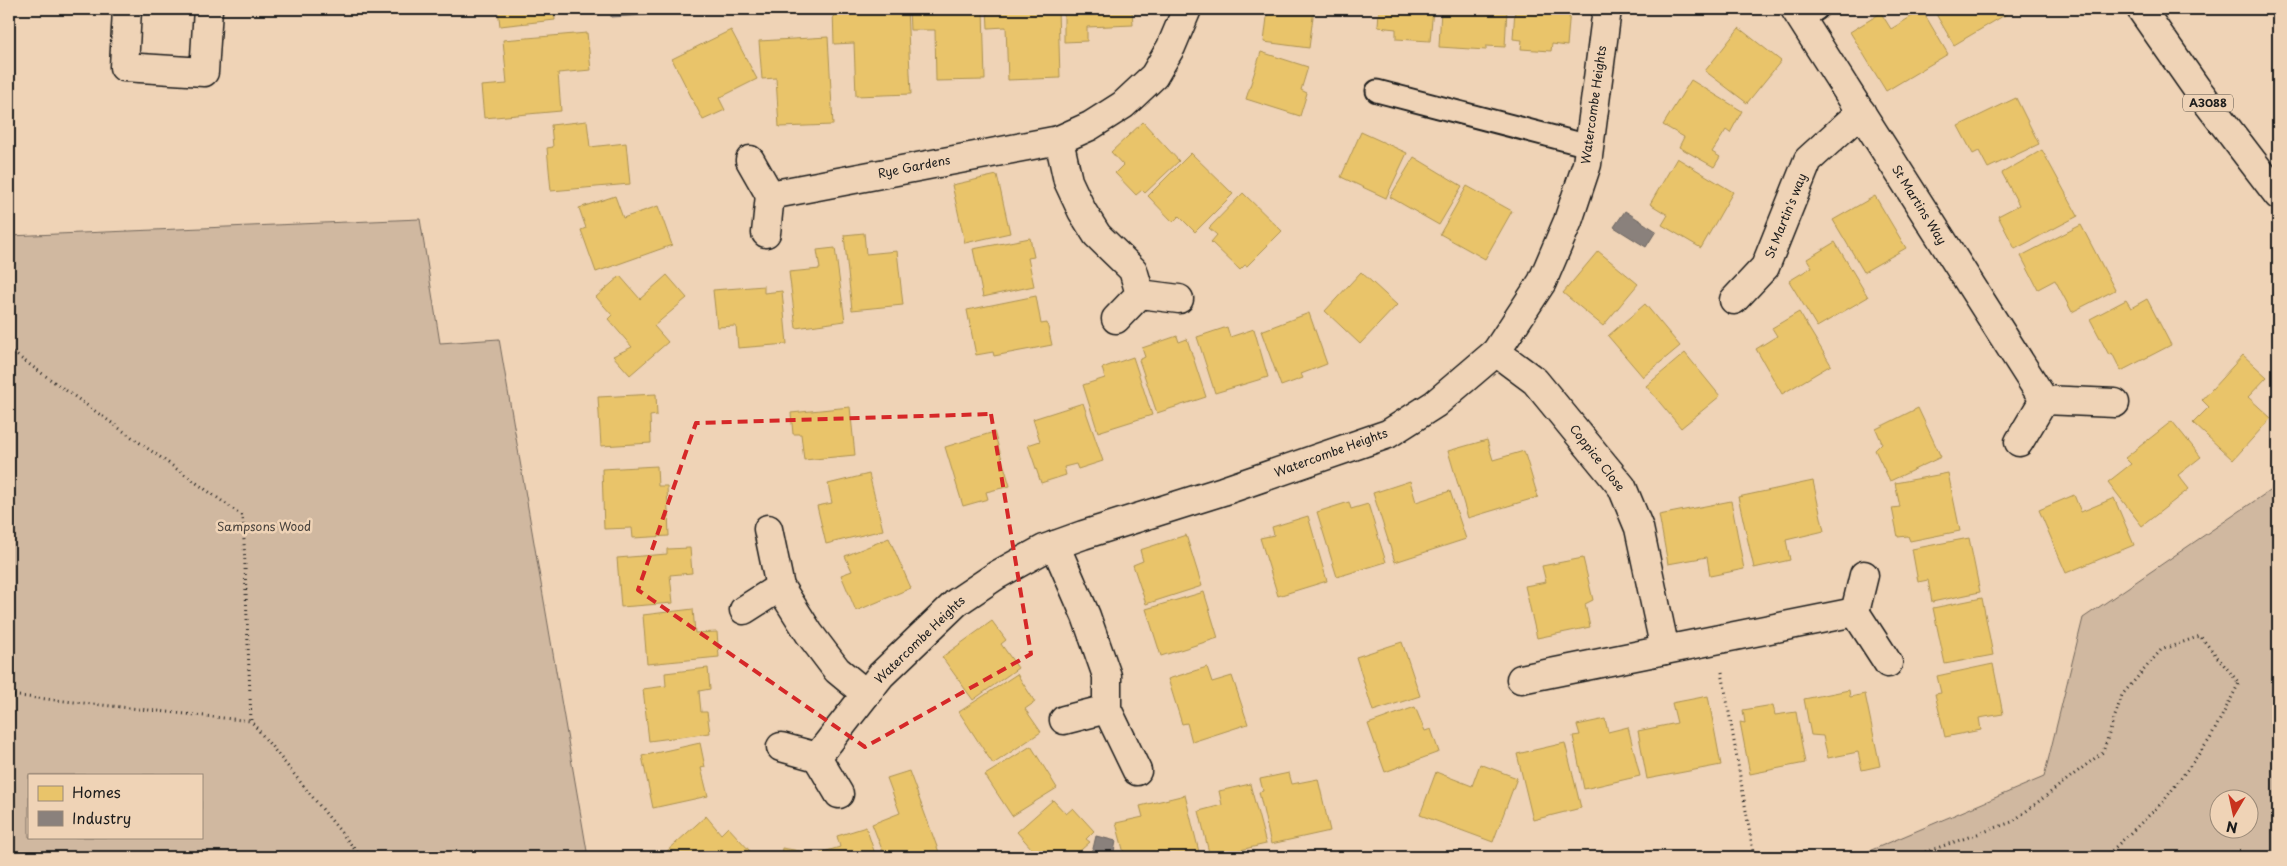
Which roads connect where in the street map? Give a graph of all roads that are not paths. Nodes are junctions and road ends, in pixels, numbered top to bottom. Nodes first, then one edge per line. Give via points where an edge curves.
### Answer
1 (128, 9) edge
2 (208, 9) edge
3 (1187, 9) edge
4 (1607, 9) edge
5 (2141, 9) edge
6 (1804, 12) edge
7 (1377, 91) dead end
8 (1860, 112) junction
9 (1059, 140) junction
10 (1589, 146) junction
11 (750, 160) dead end
12 (770, 195) junction
13 (2278, 195) edge
14 (766, 233) dead end
15 (1140, 294) junction
16 (1179, 299) dead end
17 (1734, 300) dead end
18 (1116, 319) dead end
19 (1496, 352) junction
20 (2044, 400) junction
21 (2115, 403) dead end
22 (2019, 442) dead end
23 (768, 529) dead end
24 (1055, 545) junction
25 (1864, 574) dead end
26 (780, 587) junction
27 (744, 610) dead end
28 (1855, 612) junction
29 (1665, 650) junction
30 (1888, 663) dead end
31 (1522, 679) dead end
32 (866, 694) junction
33 (1108, 709) junction
34 (1064, 720) dead end
35 (781, 747) dead end
36 (817, 757) junction
37 (1137, 771) dead end
38 (840, 794) dead end

1 - 2 main road via 124,67 204,72
3 - 9 main road, Rye Gardens via 1154,76 1122,105 1090,126
4 - 10 main road, Watercombe Heights
5 - 13 main road, A3088
6 - 8 main road, St Martins Way
7 - 10 lane
8 - 17 main road, St Martin's way via 1808,160 1765,267
8 - 20 main road, St Martins Way
9 - 12 main road, Rye Gardens
9 - 15 main road via 1068,181 1082,211 1096,235 1133,270
10 - 19 main road, Watercombe Heights via 1587,164 1568,221 1542,282
11 - 12 main road
12 - 14 main road
15 - 16 main road
15 - 18 main road
19 - 24 main road, Watercombe Heights via 1435,404 1388,434
19 - 29 main road, Coppice Close via 1535,380 1622,487 1639,528
20 - 21 main road
20 - 22 main road
23 - 26 main road, Watercombe Heights
24 - 32 main road, Watercombe Heights via 996,574 957,602 880,675
24 - 33 main road via 1086,616 1107,676
25 - 28 main road
26 - 27 main road
26 - 32 main road, Watercombe Heights via 837,670
28 - 29 main road
28 - 30 main road
29 - 31 main road
32 - 36 main road, Watercombe Heights
33 - 34 main road
33 - 37 main road
35 - 36 main road
36 - 38 main road

